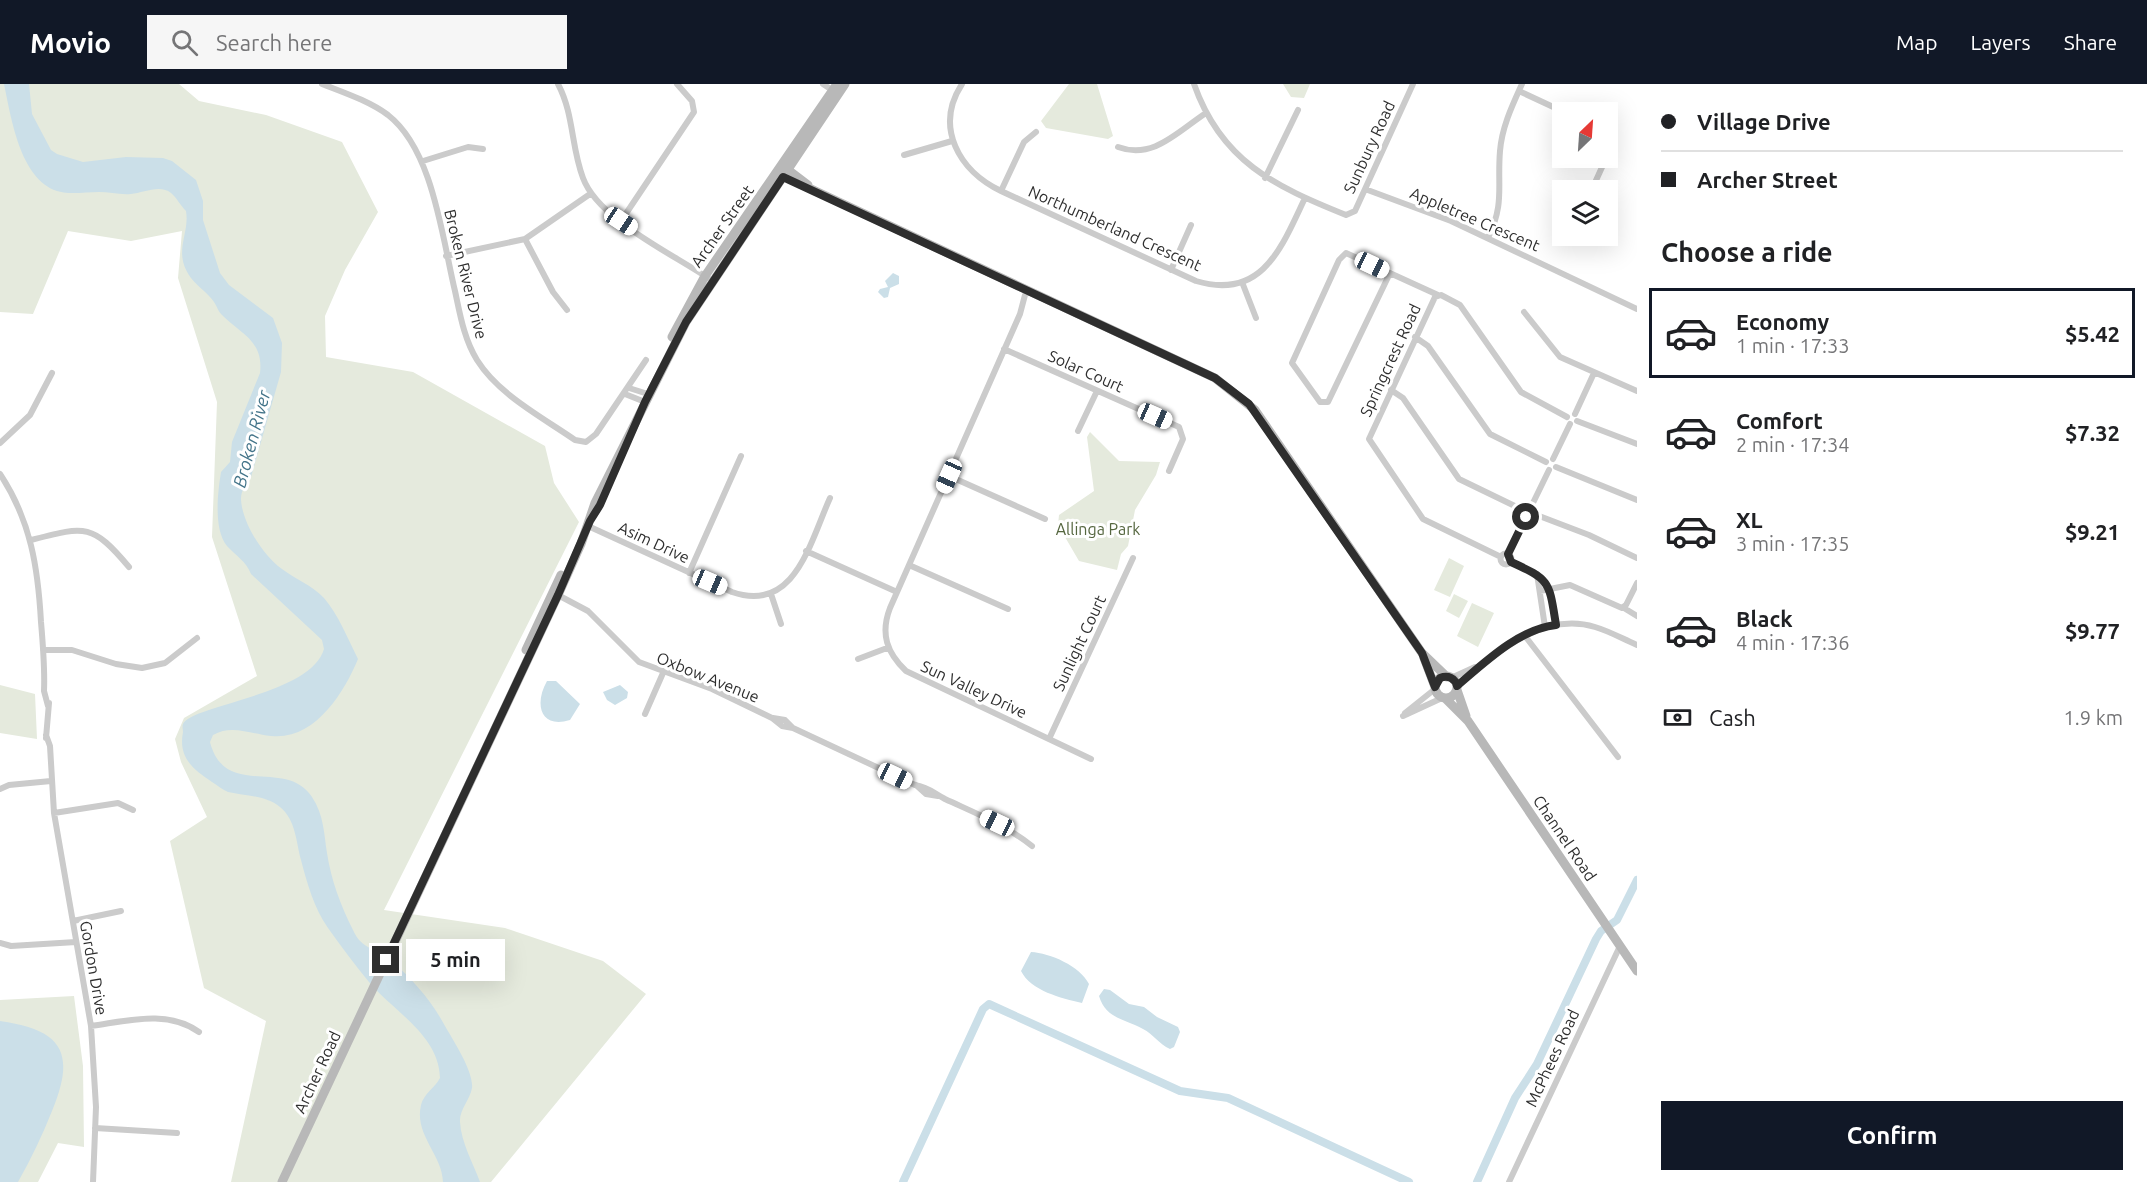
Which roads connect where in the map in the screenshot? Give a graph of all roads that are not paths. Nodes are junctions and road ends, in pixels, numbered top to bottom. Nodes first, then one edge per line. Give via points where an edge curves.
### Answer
1 (322, 84) edge
2 (558, 84) edge
3 (677, 84) edge
4 (823, 84) edge
5 (845, 84) edge
6 (962, 84) edge
7 (1194, 84) edge
8 (1413, 84) edge
9 (340, 87) edge
10 (1520, 87) edge
11 (836, 90) edge
12 (1552, 105) edge
13 (1298, 110) dead end
14 (1206, 113) junction
15 (1036, 132) dead end
16 (952, 141) junction
17 (1118, 147) dead end
18 (483, 149) dead end
19 (904, 155) dead end
20 (423, 161) junction
21 (783, 172) junction
22 (1265, 178) junction
23 (1365, 189) junction
24 (1001, 191) junction
25 (590, 194) junction
26 (1305, 198) junction
27 (621, 221) junction
28 (1191, 225) dead end
29 (1488, 238) junction
30 (525, 239) junction
31 (446, 256) junction
32 (1171, 270) junction
33 (1390, 273) junction
34 (709, 278) junction
35 (1242, 282) junction
36 (1030, 291) junction
37 (1438, 296) junction
38 (1637, 309) edge
39 (567, 310) dead end
40 (1524, 312) dead end
41 (1256, 318) dead end
42 (1415, 337) junction
43 (1004, 349) junction
44 (646, 360) dead end
45 (51, 373) dead end
46 (1594, 373) junction
47 (1097, 390) junction
48 (1390, 390) junction
49 (627, 391) junction
50 (1637, 391) edge
51 (646, 398) junction
52 (1567, 417) junction
53 (1576, 418) junction
54 (1570, 424) junction
55 (1078, 431) dead end
56 (0, 443) edge
57 (1637, 444) edge
58 (741, 456) dead end
59 (1549, 460) junction
60 (1556, 467) junction
61 (1549, 470) junction
62 (1169, 471) dead end
63 (0, 474) edge
64 (949, 476) junction
65 (830, 498) dead end
66 (1637, 500) edge
67 (1531, 507) junction
68 (1523, 510) junction
69 (1534, 514) junction
70 (1526, 517) junction
71 (1045, 519) dead end
72 (587, 527) junction
73 (31, 540) junction
74 (806, 551) junction
75 (1508, 554) junction
76 (1501, 557) junction
77 (1133, 558) dead end
78 (1637, 558) edge
79 (1511, 562) junction
80 (909, 565) junction
81 (129, 567) dead end
82 (689, 573) junction
83 (1537, 574) junction
84 (1637, 583) edge
85 (1550, 590) junction
86 (1540, 591) junction
87 (897, 592) junction
88 (555, 594) junction
89 (771, 594) junction
90 (1624, 608) junction
91 (1008, 609) dead end
92 (1637, 616) edge
93 (781, 624) dead end
94 (1556, 625) junction
95 (1545, 627) junction
96 (1525, 636) junction
97 (197, 638) dead end
98 (1637, 645) edge
99 (887, 648) junction
100 (43, 650) junction
101 (1422, 653) junction
102 (858, 659) dead end
103 (663, 673) junction
104 (1453, 682) junction
105 (1435, 688) junction
106 (1444, 698) junction
107 (645, 714) dead end
108 (1468, 721) junction
109 (1049, 740) junction
110 (1618, 757) dead end
111 (1092, 759) dead end
112 (51, 781) junction
113 (0, 789) edge
114 (133, 810) dead end
115 (54, 813) junction
116 (1032, 846) dead end
117 (121, 911) dead end
118 (73, 921) junction
119 (76, 942) junction
120 (0, 943) edge
121 (1620, 946) junction
122 (1637, 971) edge
123 (379, 976) joint
124 (91, 1026) junction
125 (198, 1032) dead end
126 (95, 1128) junction
127 (177, 1133) dead end
128 (93, 1182) edge
129 (282, 1182) edge
130 (1509, 1182) edge

1 - 9 street, Broken River Drive
2 - 25 street via 568,102 582,176
3 - 27 street via 692,101 694,112
4 - 11 street
5 - 11 street, Archer Street
6 - 16 street, Northumberland Crescent via 951,105
7 - 14 street
8 - 23 street, Sunbury Road
9 - 20 street, Broken River Drive via 390,117 407,134
10 - 12 street
10 - 29 street via 1504,130 1500,150 1501,197
11 - 21 street, Archer Street
13 - 22 street
14 - 17 street via 1149,151 1131,152
14 - 22 street via 1234,153
15 - 24 street via 1024,142
16 - 19 street
16 - 24 street, Northumberland Crescent via 968,169
18 - 20 street via 468,147
20 - 31 street, Broken River Drive
21 - 34 street, Archer Street
21 - 36 street, Channel Road
22 - 26 street
23 - 26 street, Sunbury Road via 1355,211 1346,215
23 - 29 street, Appletree Crescent
24 - 32 street, Northumberland Crescent
25 - 27 street
25 - 30 street
26 - 35 street, Northumberland Crescent via 1274,259
27 - 34 street
28 - 32 street
29 - 38 street, Appletree Crescent
30 - 31 street
30 - 39 street
31 - 49 street, Broken River Drive via 470,347 487,374 510,394 583,442 593,438
32 - 35 street, Northumberland Crescent via 1207,284
33 - 33 street via 1346,253 1339,260 1292,363 1320,402 1328,402
33 - 37 street
34 - 51 street, Archer Street via 683,321
35 - 41 street
36 - 43 street
36 - 101 street, Channel Road via 1215,378 1255,410
37 - 42 street, Springcrest Road
37 - 52 street, Springcrest Road via 1460,305 1521,392
40 - 46 street via 1557,355
42 - 48 street, Springcrest Road
42 - 59 street via 1428,346 1490,434
43 - 47 street, Solar Court
43 - 64 street
44 - 49 street
45 - 56 street via 30,415
46 - 50 street
46 - 53 street
47 - 55 street
47 - 62 street, Solar Court via 1181,430 1182,443
48 - 68 street via 1403,398 1459,479
48 - 76 street, Springcrest Road via 1370,434 1372,444 1423,519
49 - 51 street
51 - 72 street, Archer Street
52 - 53 street
52 - 54 street
53 - 54 street
53 - 57 street
54 - 59 street
58 - 82 street
59 - 60 street
59 - 61 street
60 - 61 street
60 - 66 street
61 - 67 street
63 - 73 street, Gordon Drive via 24,517
64 - 71 street
64 - 80 street
65 - 74 street
67 - 68 street
67 - 69 street
68 - 70 street
69 - 70 street
69 - 78 street
70 - 75 street
72 - 82 street, Asim Drive
72 - 88 street, Archer Street
73 - 81 street via 73,529 88,531 104,539
73 - 100 street, Gordon Drive via 37,566
74 - 87 street
74 - 89 street via 788,583
75 - 76 street
75 - 79 street
76 - 79 street, Springcrest Road via 1503,564
77 - 109 street, Sunlight Court
79 - 83 street
80 - 87 street
80 - 91 street
82 - 89 street, Asim Drive via 746,597
83 - 85 street
83 - 86 street
84 - 90 street
85 - 86 street
85 - 90 street via 1570,585
85 - 94 street
86 - 95 street
87 - 99 street via 887,616
88 - 103 street, Oxbow Avenue via 588,611 639,662
88 - 123 street, Archer Street
89 - 93 street
90 - 92 street
94 - 95 street
94 - 98 street via 1594,627
95 - 96 street
96 - 104 street
96 - 110 street
97 - 100 street via 165,663 142,668 72,650
99 - 102 street
99 - 109 street, Sun Valley Drive via 906,671
100 - 112 street, Gordon Drive via 50,699 46,735
101 - 104 street, Channel Road
101 - 105 street, Channel Road
103 - 107 street
103 - 116 street, Oxbow Avenue via 785,720 793,728 929,788 1016,832
104 - 105 street via 1440,678
104 - 106 street
104 - 108 street, Channel Road
105 - 106 street, Channel Road
105 - 106 street via 1403,716
106 - 108 street, Channel Road
108 - 121 street, Channel Road
109 - 111 street, Sun Valley Drive
112 - 113 street
112 - 115 street, Gordon Drive
114 - 115 street via 117,803
115 - 118 street, Gordon Drive
117 - 118 street
118 - 119 street, Gordon Drive
119 - 120 street via 11,946
119 - 124 street, Gordon Drive
121 - 122 street, Channel Road
121 - 130 street, McPhees Road
123 - 129 street, Archer Road
124 - 125 street via 152,1018 187,1024
124 - 126 street, Gordon Drive
126 - 127 street
126 - 128 street, Gordon Drive

